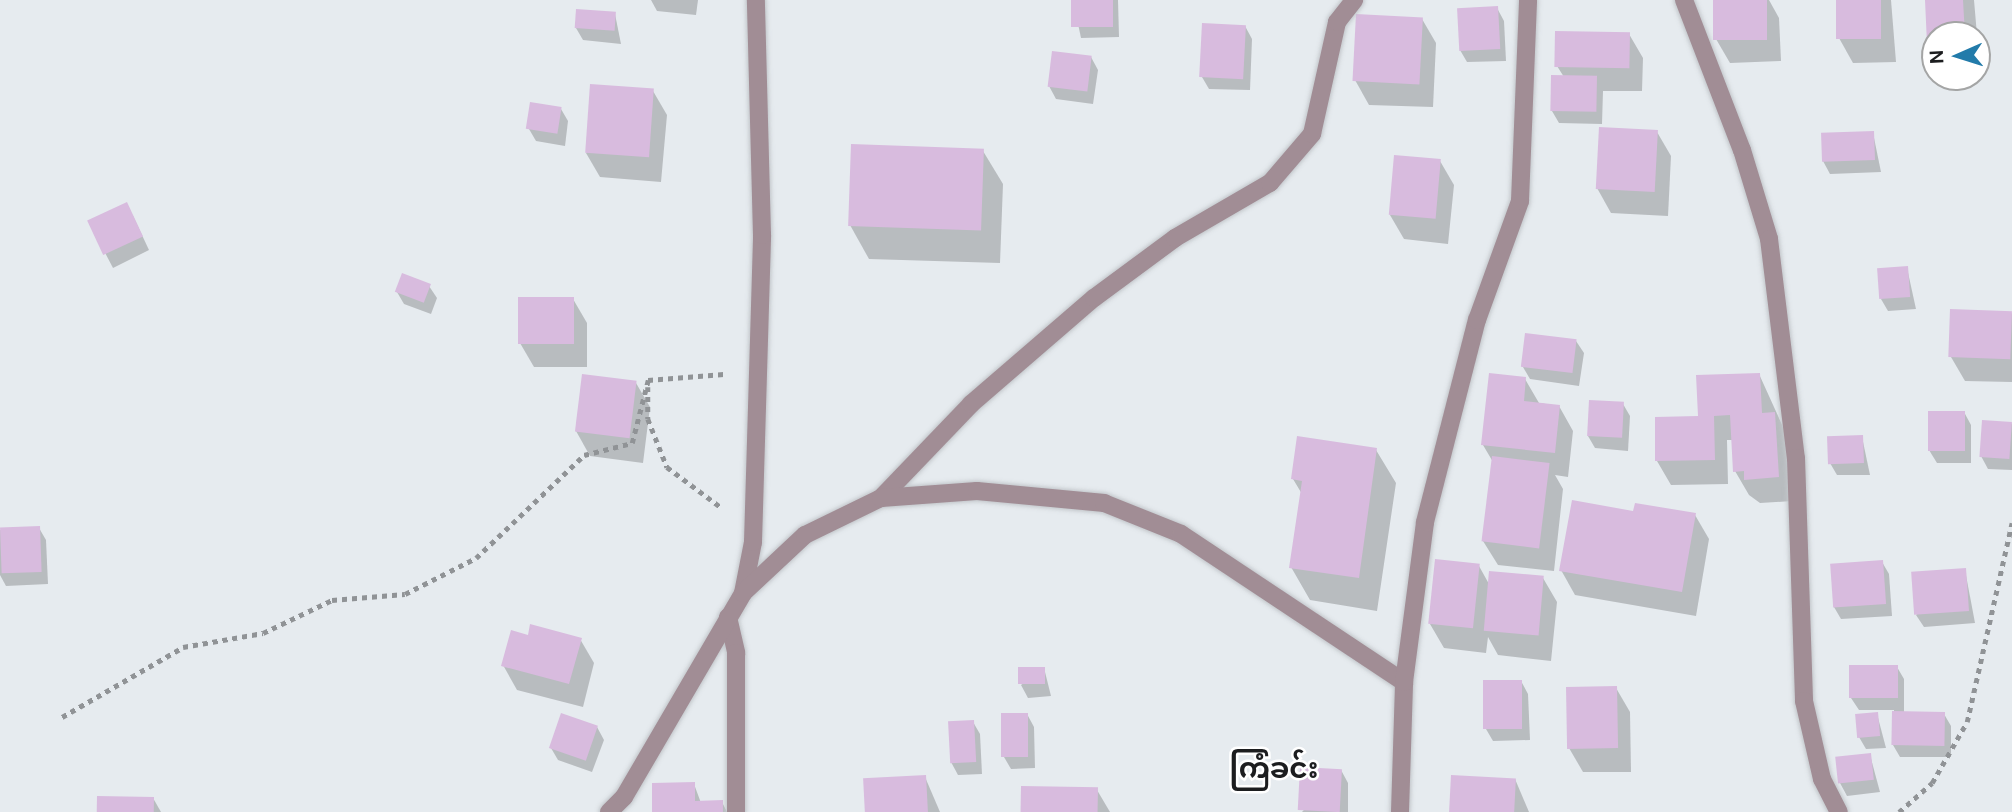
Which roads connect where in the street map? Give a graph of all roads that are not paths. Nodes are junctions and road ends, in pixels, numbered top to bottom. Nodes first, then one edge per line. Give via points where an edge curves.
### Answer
1 (756, 0) edge
2 (1354, 0) edge
3 (1528, 0) edge
4 (1684, 0) edge
5 (881, 498) junction
6 (743, 593) junction
7 (728, 617) junction
8 (1404, 682) junction
9 (609, 812) edge
10 (736, 812) edge
11 (1400, 812) edge
12 (1839, 812) edge

1 - 6 street via 759,372 753,542
2 - 5 street via 1337,22 1312,134 1270,183 1175,238 1094,298 971,404
3 - 8 street via 1520,201 1449,418 1425,522
4 - 12 street via 1742,150 1769,239 1796,458 1804,701 1822,779
5 - 6 street via 805,536
5 - 8 street via 977,491 1104,503 1181,534
6 - 7 street
7 - 9 street via 624,797
7 - 10 street via 736,653
8 - 11 street

